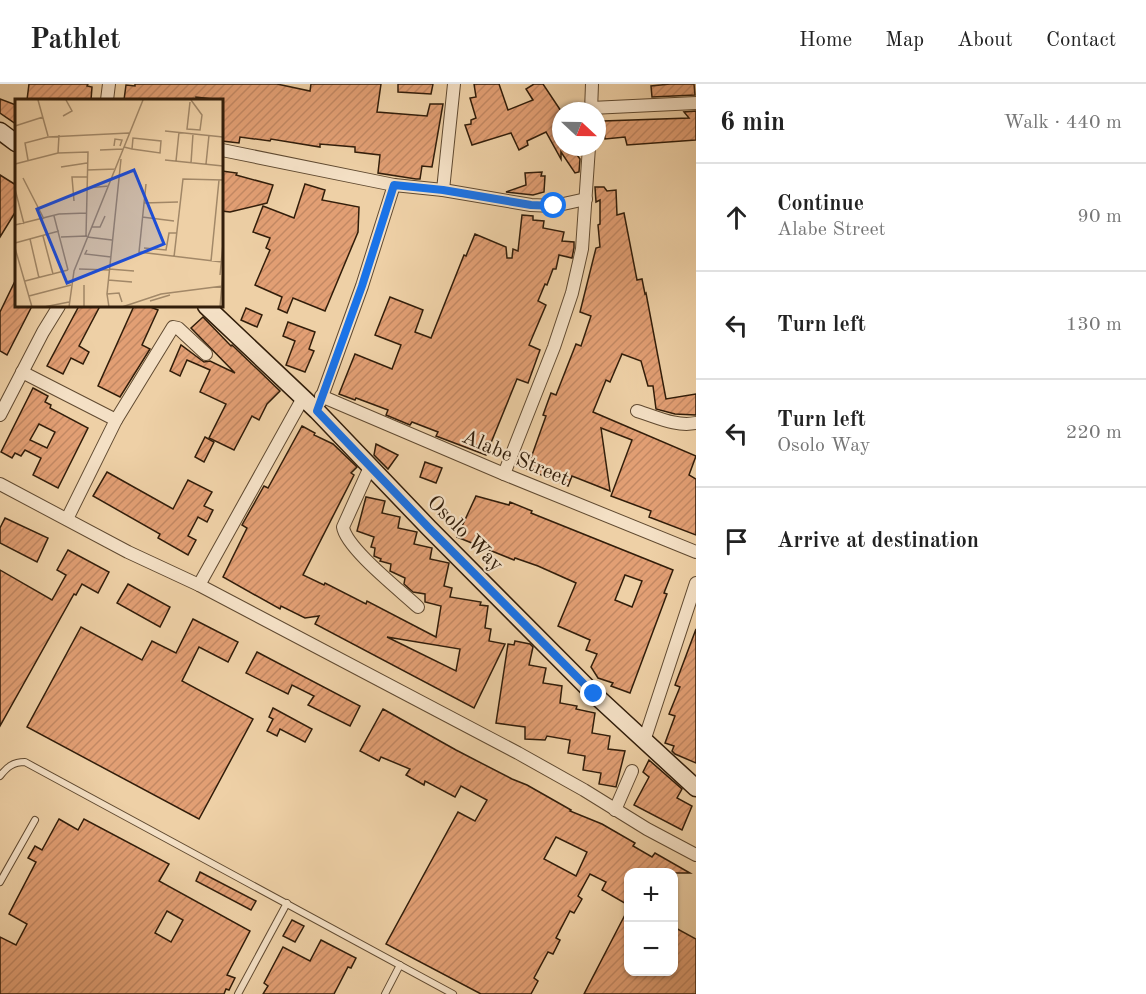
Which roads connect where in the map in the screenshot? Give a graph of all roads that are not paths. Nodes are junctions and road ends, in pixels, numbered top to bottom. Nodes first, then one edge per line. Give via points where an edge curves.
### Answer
1 (109, 84) edge
2 (454, 84) edge
3 (592, 84) edge
4 (107, 99) edge
5 (591, 102) edge
6 (696, 103) edge
7 (606, 109) edge
8 (0, 131) edge
9 (15, 142) edge
10 (224, 150) edge
11 (588, 156) edge
12 (394, 185) junction
13 (443, 190) junction
14 (586, 199) junction
15 (58, 308) edge
16 (208, 308) edge
17 (206, 354) dead end
18 (22, 372) junction
19 (303, 398) junction
20 (319, 403) junction
21 (637, 411) dead end
22 (0, 415) edge
23 (116, 420) junction
24 (696, 423) edge
25 (370, 467) junction
26 (504, 474) junction
27 (0, 484) edge
28 (67, 519) junction
29 (696, 552) edge
30 (696, 583) edge
31 (199, 585) junction
32 (418, 607) dead end
33 (644, 741) junction
34 (632, 771) dead end
35 (0, 776) edge
36 (696, 788) edge
37 (615, 810) junction
38 (35, 820) dead end
39 (696, 855) edge
40 (0, 882) edge
41 (287, 903) junction
42 (400, 965) junction
43 (238, 994) edge
44 (385, 994) edge
45 (453, 994) edge

1 - 4 street
2 - 13 street
3 - 5 street
6 - 7 street
8 - 9 main road
10 - 12 street
11 - 14 street
12 - 13 street
12 - 20 street
13 - 14 street via 531,205 554,206
14 - 26 street via 582,249 572,293
15 - 18 street
16 - 19 main road, Osolo Way
17 - 23 street via 173,327
18 - 22 street
18 - 23 street
19 - 20 main road, Osolo Way
19 - 31 street
20 - 25 main road, Osolo Way
20 - 26 street, Alabe Street
21 - 24 street via 674,423
23 - 28 street
25 - 32 street via 344,527 345,535
25 - 33 main road, Osolo Way
26 - 29 street, Alabe Street
27 - 28 street
28 - 31 street
30 - 33 street
31 - 37 street via 518,753
33 - 36 main road, Osolo Way
34 - 37 street
35 - 41 lane via 16,762 25,762
37 - 39 street
38 - 40 lane
41 - 42 lane
41 - 43 lane
42 - 44 lane
42 - 45 lane

